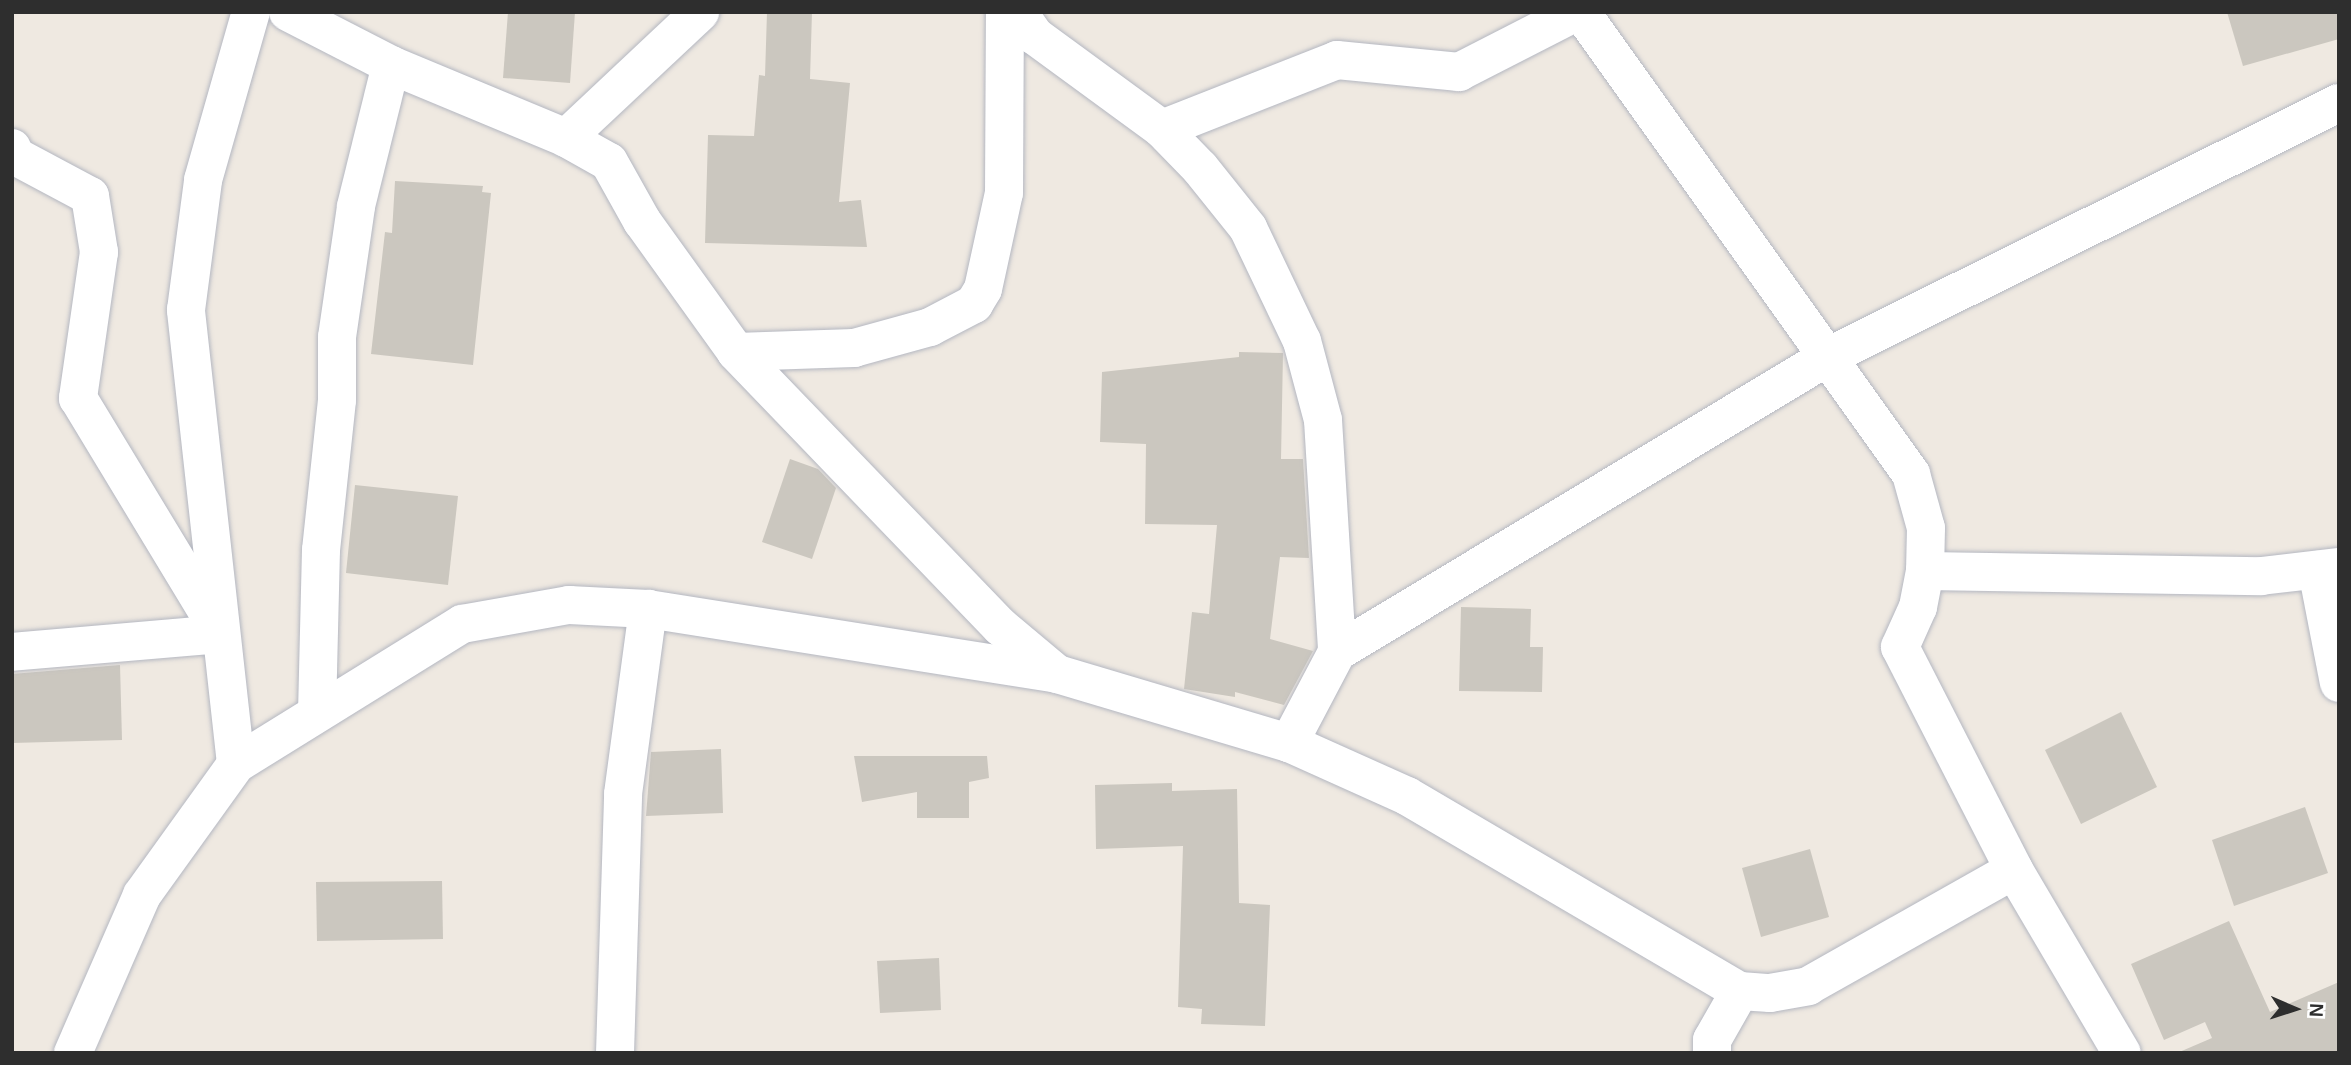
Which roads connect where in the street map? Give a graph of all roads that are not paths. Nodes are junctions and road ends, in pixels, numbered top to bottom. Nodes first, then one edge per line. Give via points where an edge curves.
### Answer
1 (251, 12) edge
2 (288, 12) edge
3 (700, 12) edge
4 (1005, 12) edge
5 (1018, 12) edge
6 (1578, 12) edge
7 (391, 65) junction
8 (2339, 103) edge
9 (1162, 129) junction
10 (566, 138) junction
11 (12, 148) edge
12 (736, 352) junction
13 (1829, 356) junction
14 (2328, 568) edge
15 (1925, 571) junction
16 (648, 609) junction
17 (221, 634) junction
18 (12, 652) edge
19 (1337, 652) junction
20 (1058, 674) junction
21 (2339, 683) edge
22 (317, 713) junction
23 (1289, 743) junction
24 (236, 764) junction
25 (2014, 870) junction
26 (1740, 991) junction
27 (74, 1053) edge
28 (615, 1053) edge
29 (1712, 1053) edge
30 (2122, 1053) edge

1 - 17 street via 203,180 186,310
2 - 7 street
3 - 10 street
4 - 12 street via 1004,193 983,289 974,304 930,327 854,348
5 - 9 street via 1035,36
6 - 9 street via 1459,72 1337,60
6 - 13 street
7 - 10 street
7 - 22 street via 356,206 337,337 337,400 321,550
8 - 13 street
9 - 19 street via 1248,228 1302,341 1323,420
10 - 12 street via 609,162 642,220
11 - 17 street via 15,156 90,196 99,252 78,398
12 - 20 street via 1001,627
13 - 15 street via 1911,474 1926,528
13 - 19 street
14 - 15 street via 2261,576
14 - 21 street
15 - 25 street via 1918,607 1900,648
16 - 20 street
16 - 22 street via 569,605 462,624
16 - 28 street via 623,794
17 - 18 street
17 - 24 street
19 - 23 street
20 - 23 street
22 - 24 street
23 - 26 street via 1407,796
24 - 27 street via 142,895
25 - 26 street via 1808,986 1770,993
25 - 30 street
26 - 29 street via 1712,1040

